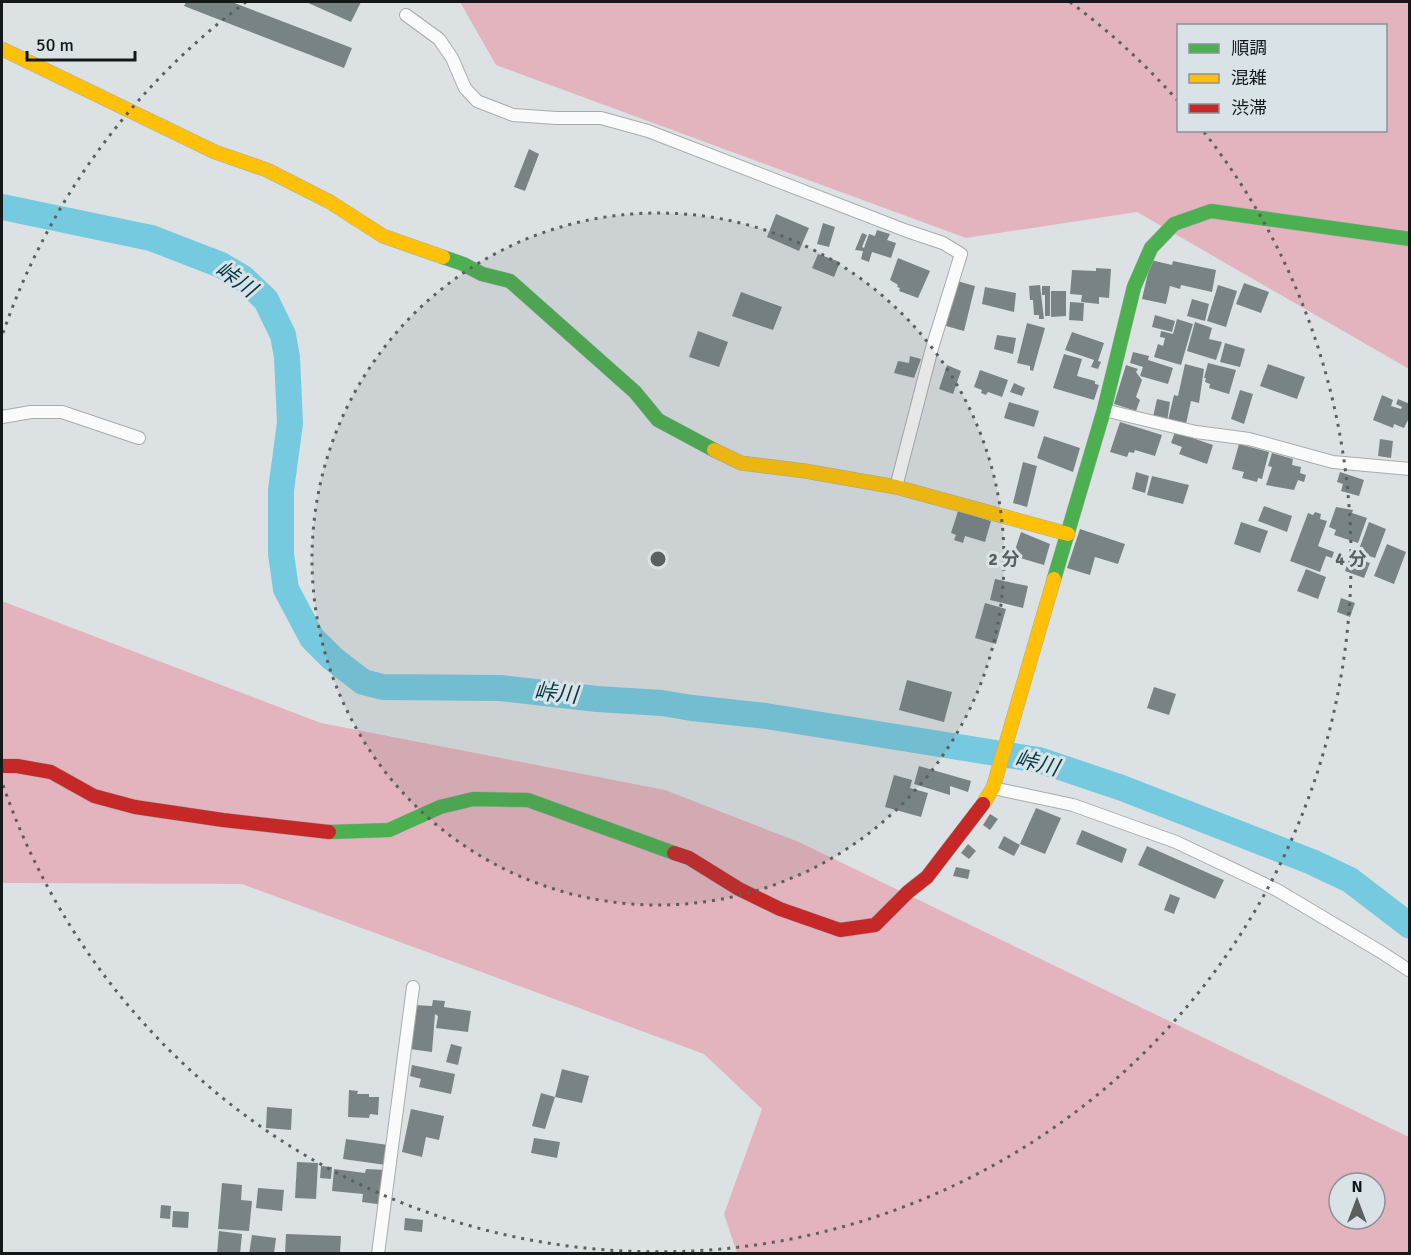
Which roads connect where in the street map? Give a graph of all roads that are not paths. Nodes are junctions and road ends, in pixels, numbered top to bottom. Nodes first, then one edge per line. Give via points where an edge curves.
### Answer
1 (406, 15) dead end
2 (2, 49) edge
3 (1410, 239) edge
4 (1104, 410) junction
5 (2, 417) edge
6 (139, 438) dead end
7 (1410, 469) edge
8 (896, 487) junction
9 (1068, 534) junction
10 (2, 766) edge
11 (993, 788) junction
12 (1410, 971) edge
13 (413, 987) dead end
14 (378, 1254) edge

1 - 8 street via 439,39 477,101 513,115 601,118 648,131 943,243 961,254
2 - 8 street via 215,152 267,170 330,202 383,236 510,281 635,392 658,420 685,436 741,463
3 - 4 street via 1211,211 1174,224 1151,248 1134,287
4 - 7 street via 1196,432 1249,439 1333,462
4 - 9 street
5 - 6 street via 62,412
8 - 9 street
9 - 11 street
10 - 11 street via 51,772 94,796 135,807 333,832 389,830 440,807 473,799 528,800 689,858 780,909 840,930 875,925 927,877
11 - 12 street via 1073,805 1176,842 1277,890
13 - 14 street

